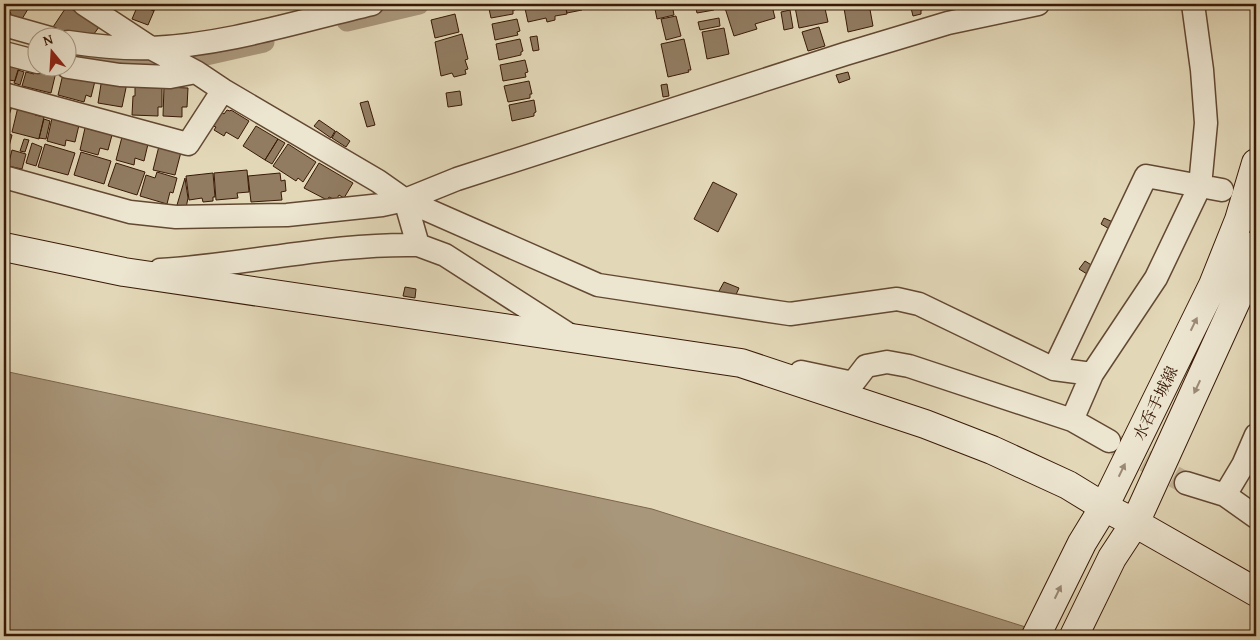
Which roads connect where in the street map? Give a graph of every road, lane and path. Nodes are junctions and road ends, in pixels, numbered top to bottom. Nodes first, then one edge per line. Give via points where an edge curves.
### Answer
1 (84, 4) edge
2 (372, 4) edge
3 (1038, 4) edge
4 (1193, 4) edge
5 (4, 25) edge
6 (28, 32) edge
7 (78, 43) edge
8 (155, 50) junction
9 (4, 52) edge
10 (28, 60) edge
11 (78, 69) edge
12 (191, 69) junction
13 (223, 90) junction
14 (4, 94) edge
15 (1256, 163) edge
16 (4, 178) edge
17 (1211, 188) junction
18 (405, 200) junction
19 (1256, 245) edge
20 (418, 246) junction
21 (4, 247) edge
22 (124, 272) junction
23 (576, 339) junction
24 (741, 363) junction
25 (1054, 368) junction
26 (1092, 374) junction
27 (1072, 420) junction
28 (1256, 435) edge
29 (1109, 441) tunnel mouth
30 (1250, 469) edge
31 (1186, 483) tunnel mouth
32 (1225, 495) junction
33 (1104, 507) junction
34 (1256, 517) edge
35 (1135, 522) junction
36 (1256, 592) edge
37 (1036, 636) edge
38 (1074, 636) edge

1 - 8 street
2 - 8 street via 241,36
3 - 18 street via 948,23 845,54 457,179
4 - 17 street via 1202,70
5 - 6 street
7 - 8 street
8 - 12 street
9 - 10 street
11 - 12 street via 170,78
12 - 13 street
13 - 14 street via 188,144
13 - 18 street
33 -> 15 street, 水呑手城線 via 1213,285 1240,220
16 - 18 street via 130,212 176,217 287,214 364,208
17 - 25 street via 1146,176
17 - 26 street
18 - 20 street
18 - 25 street via 598,285 790,314 897,299 919,304
19 -> 35 street, 水呑手城線 via 1237,299
20 - 22 street via 347,248 190,268
20 - 23 street via 445,255
21 - 22 street
22 - 23 street
23 - 24 street
24 - 27 street via 853,383 866,366 887,362 909,366
24 - 33 street via 925,424 992,450 1068,485
25 - 26 street
26 - 27 street
27 - 29 street
28 - 30 street
30 - 32 street
31 - 32 street
32 - 34 street
33 - 35 street
37 -> 33 street, 水呑手城線 via 1082,543
35 - 36 street
35 - 38 street, 水呑手城線 via 1112,558

